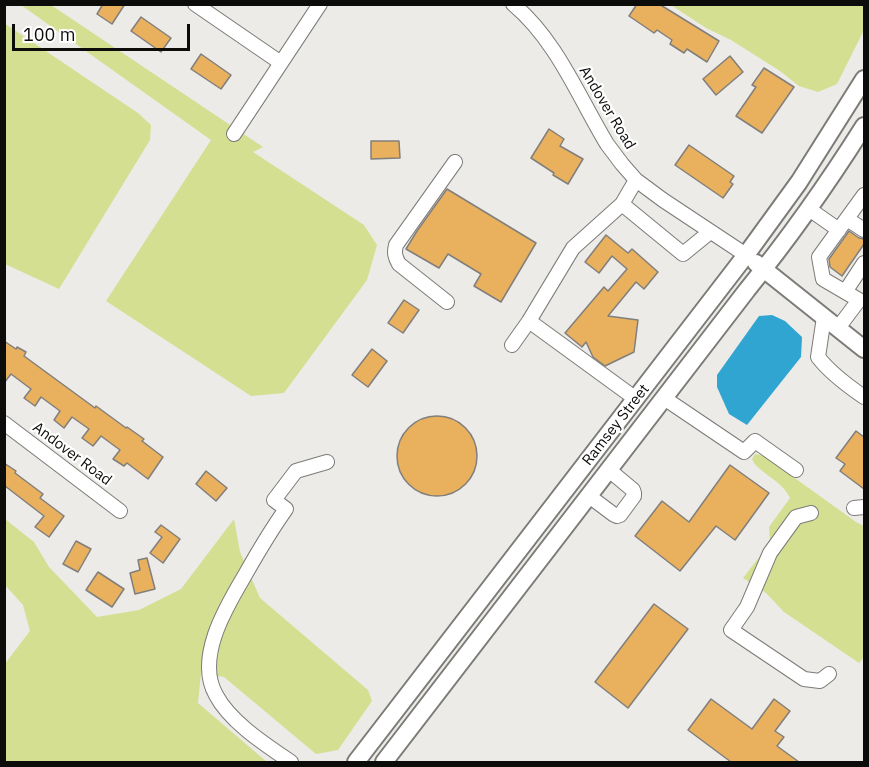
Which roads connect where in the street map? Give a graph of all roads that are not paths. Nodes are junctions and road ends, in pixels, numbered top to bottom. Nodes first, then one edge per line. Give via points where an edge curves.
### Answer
1 (195, 4) edge
2 (320, 4) edge
3 (513, 4) edge
4 (281, 63) junction
5 (864, 80) edge
6 (863, 132) edge
7 (234, 134) dead end
8 (455, 162) dead end
9 (636, 180) junction
10 (864, 195) edge
11 (622, 204) junction
12 (809, 209) junction
13 (847, 219) junction
14 (864, 230) edge
15 (838, 231) junction
16 (710, 232) junction
17 (746, 255) junction
18 (864, 263) edge
19 (764, 269) junction
20 (845, 292) junction
21 (447, 302) dead end
22 (824, 317) junction
23 (529, 321) junction
24 (838, 328) junction
25 (512, 345) dead end
26 (864, 349) edge
27 (664, 398) junction
28 (864, 398) edge
29 (636, 399) junction
30 (4, 423) edge
31 (327, 462) dead end
32 (609, 470) junction
33 (796, 470) dead end
34 (589, 496) junction
35 (120, 511) dead end
36 (811, 513) dead end
37 (829, 674) dead end
38 (291, 762) edge
39 (356, 762) edge
40 (384, 762) edge

1 - 4 street
2 - 4 street
3 - 9 street, Andover Road via 550,45 607,144
4 - 7 street
5 - 17 main road, Ramsey Street via 799,182
6 - 12 main road, Ramsey Street
8 - 21 street via 395,250 399,264
9 - 11 street
9 - 16 street, Andover Road
10 - 13 street
11 - 16 street via 683,254
11 - 23 street via 573,248
12 - 15 street
12 - 19 main road, Ramsey Street
13 - 14 street
13 - 15 street
15 - 20 street via 819,257 823,279
16 - 17 street, Andover Road
17 - 19 main road
17 - 29 main road, Ramsey Street
18 - 20 street
19 - 22 main road
19 - 27 main road, Ramsey Street
20 - 24 street via 859,300
22 - 24 main road
22 - 28 street via 818,357
23 - 25 street
23 - 29 street
24 - 26 main road
27 - 32 main road, Ramsey Street
27 - 33 street via 744,452 754,441
29 - 39 main road, Ramsey Street
30 - 35 street, Andover Road
31 - 38 street via 296,471 274,500 286,509 229,603 209,659 211,684 221,703 241,724
32 - 34 main road, Ramsey Street
32 - 34 street via 633,490 634,496 627,506 617,516
34 - 40 main road, Ramsey Street
36 - 37 street via 796,517 770,553 747,607 731,630 804,679 820,681

